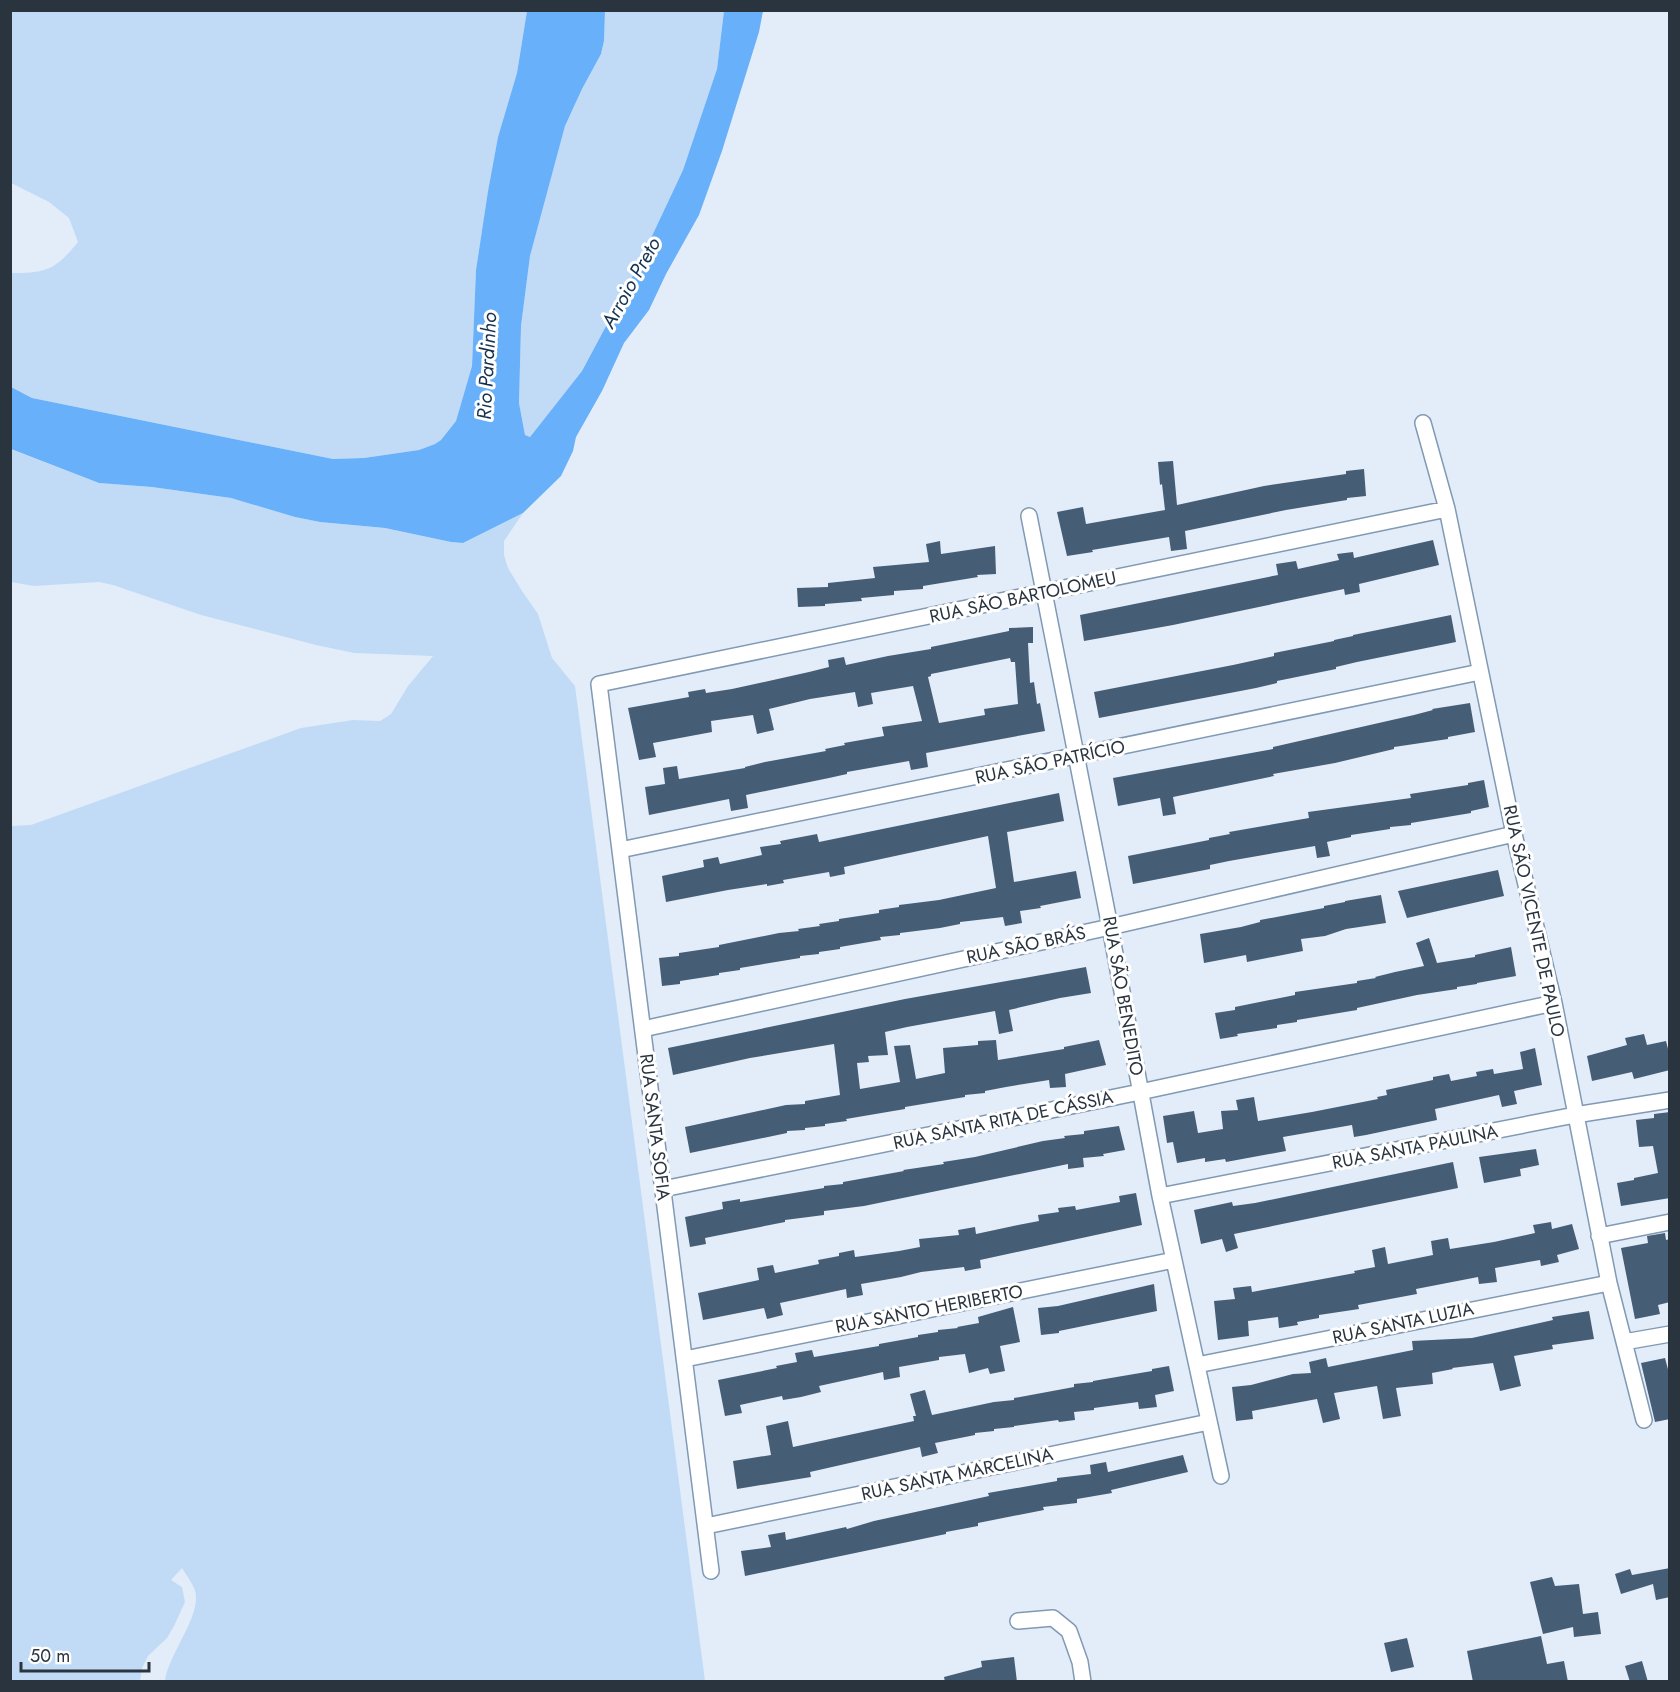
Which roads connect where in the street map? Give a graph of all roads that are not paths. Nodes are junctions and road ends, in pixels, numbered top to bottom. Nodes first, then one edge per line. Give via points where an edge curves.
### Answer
1 (1423, 423) dead end
2 (1447, 509) junction
3 (1029, 516) dead end
4 (1044, 593) junction
5 (1480, 672) junction
6 (599, 684) joint
7 (1076, 757) junction
8 (1514, 834) junction
9 (620, 850) junction
10 (1110, 927) junction
11 (1554, 1003) junction
12 (643, 1029) junction
13 (1140, 1092) junction
14 (1670, 1100) edge
15 (1575, 1115) junction
16 (663, 1189) junction
17 (1160, 1196) junction
18 (1670, 1222) edge
19 (1599, 1236) junction
20 (1174, 1260) junction
21 (1609, 1283) junction
22 (1670, 1334) edge
23 (1624, 1342) junction
24 (685, 1359) junction
25 (1197, 1365) junction
26 (1644, 1420) dead end
27 (1209, 1422) junction
28 (1221, 1476) dead end
29 (706, 1526) junction
30 (711, 1570) dead end
31 (1018, 1621) dead end
32 (1083, 1682) edge

1 - 2 street, RUA SÃO VICENTE DE PAULO
2 - 4 street, RUA SÃO BARTOLOMEU
2 - 5 street, RUA SÃO VICENTE DE PAULO
3 - 4 street, RUA SÃO BENEDITO
4 - 6 street, RUA SÃO BARTOLOMEU
4 - 7 street, RUA SÃO BENEDITO
5 - 7 street, RUA SÃO PATRÍCIO
5 - 8 street, RUA SÃO VICENTE DE PAULO
6 - 9 street, RUA SANTA SOFIA
7 - 9 street, RUA SÃO PATRÍCIO
7 - 10 street, RUA SÃO BENEDITO
8 - 10 street, RUA SÃO BRÁS
8 - 11 street, RUA SÃO VICENTE DE PAULO
9 - 12 street, RUA SANTA SOFIA
10 - 12 street, RUA SÃO BRÁS
10 - 13 street, RUA SÃO BENEDITO
11 - 13 street, RUA SANTA RITA DE CÁSSIA
11 - 15 street, RUA SÃO VICENTE DE PAULO
12 - 16 street, RUA SANTA SOFIA
13 - 16 street, RUA SANTA RITA DE CÁSSIA
13 - 17 street, RUA SÃO BENEDITO
14 - 15 street, RUA SANTA PAULINA
15 - 17 street, RUA SANTA PAULINA
15 - 19 street, RUA SÃO VICENTE DE PAULO
16 - 24 street, RUA SANTA SOFIA
17 - 20 street, RUA SÃO BENEDITO
18 - 19 street
19 - 21 street, RUA SÃO VICENTE DE PAULO
20 - 24 street, RUA SANTO HERIBERTO
20 - 25 street, RUA SÃO BENEDITO
21 - 23 street, RUA SÃO VICENTE DE PAULO
21 - 25 street, RUA SANTA LUZIA
22 - 23 street
23 - 26 street, RUA SÃO VICENTE DE PAULO
24 - 29 street, RUA SANTA SOFIA
25 - 27 street, RUA SÃO BENEDITO
27 - 28 street, RUA SÃO BENEDITO
27 - 29 street, RUA SANTA MARCELINA
29 - 30 street, RUA SANTA SOFIA
31 - 32 street via 1053,1618 1068,1631

